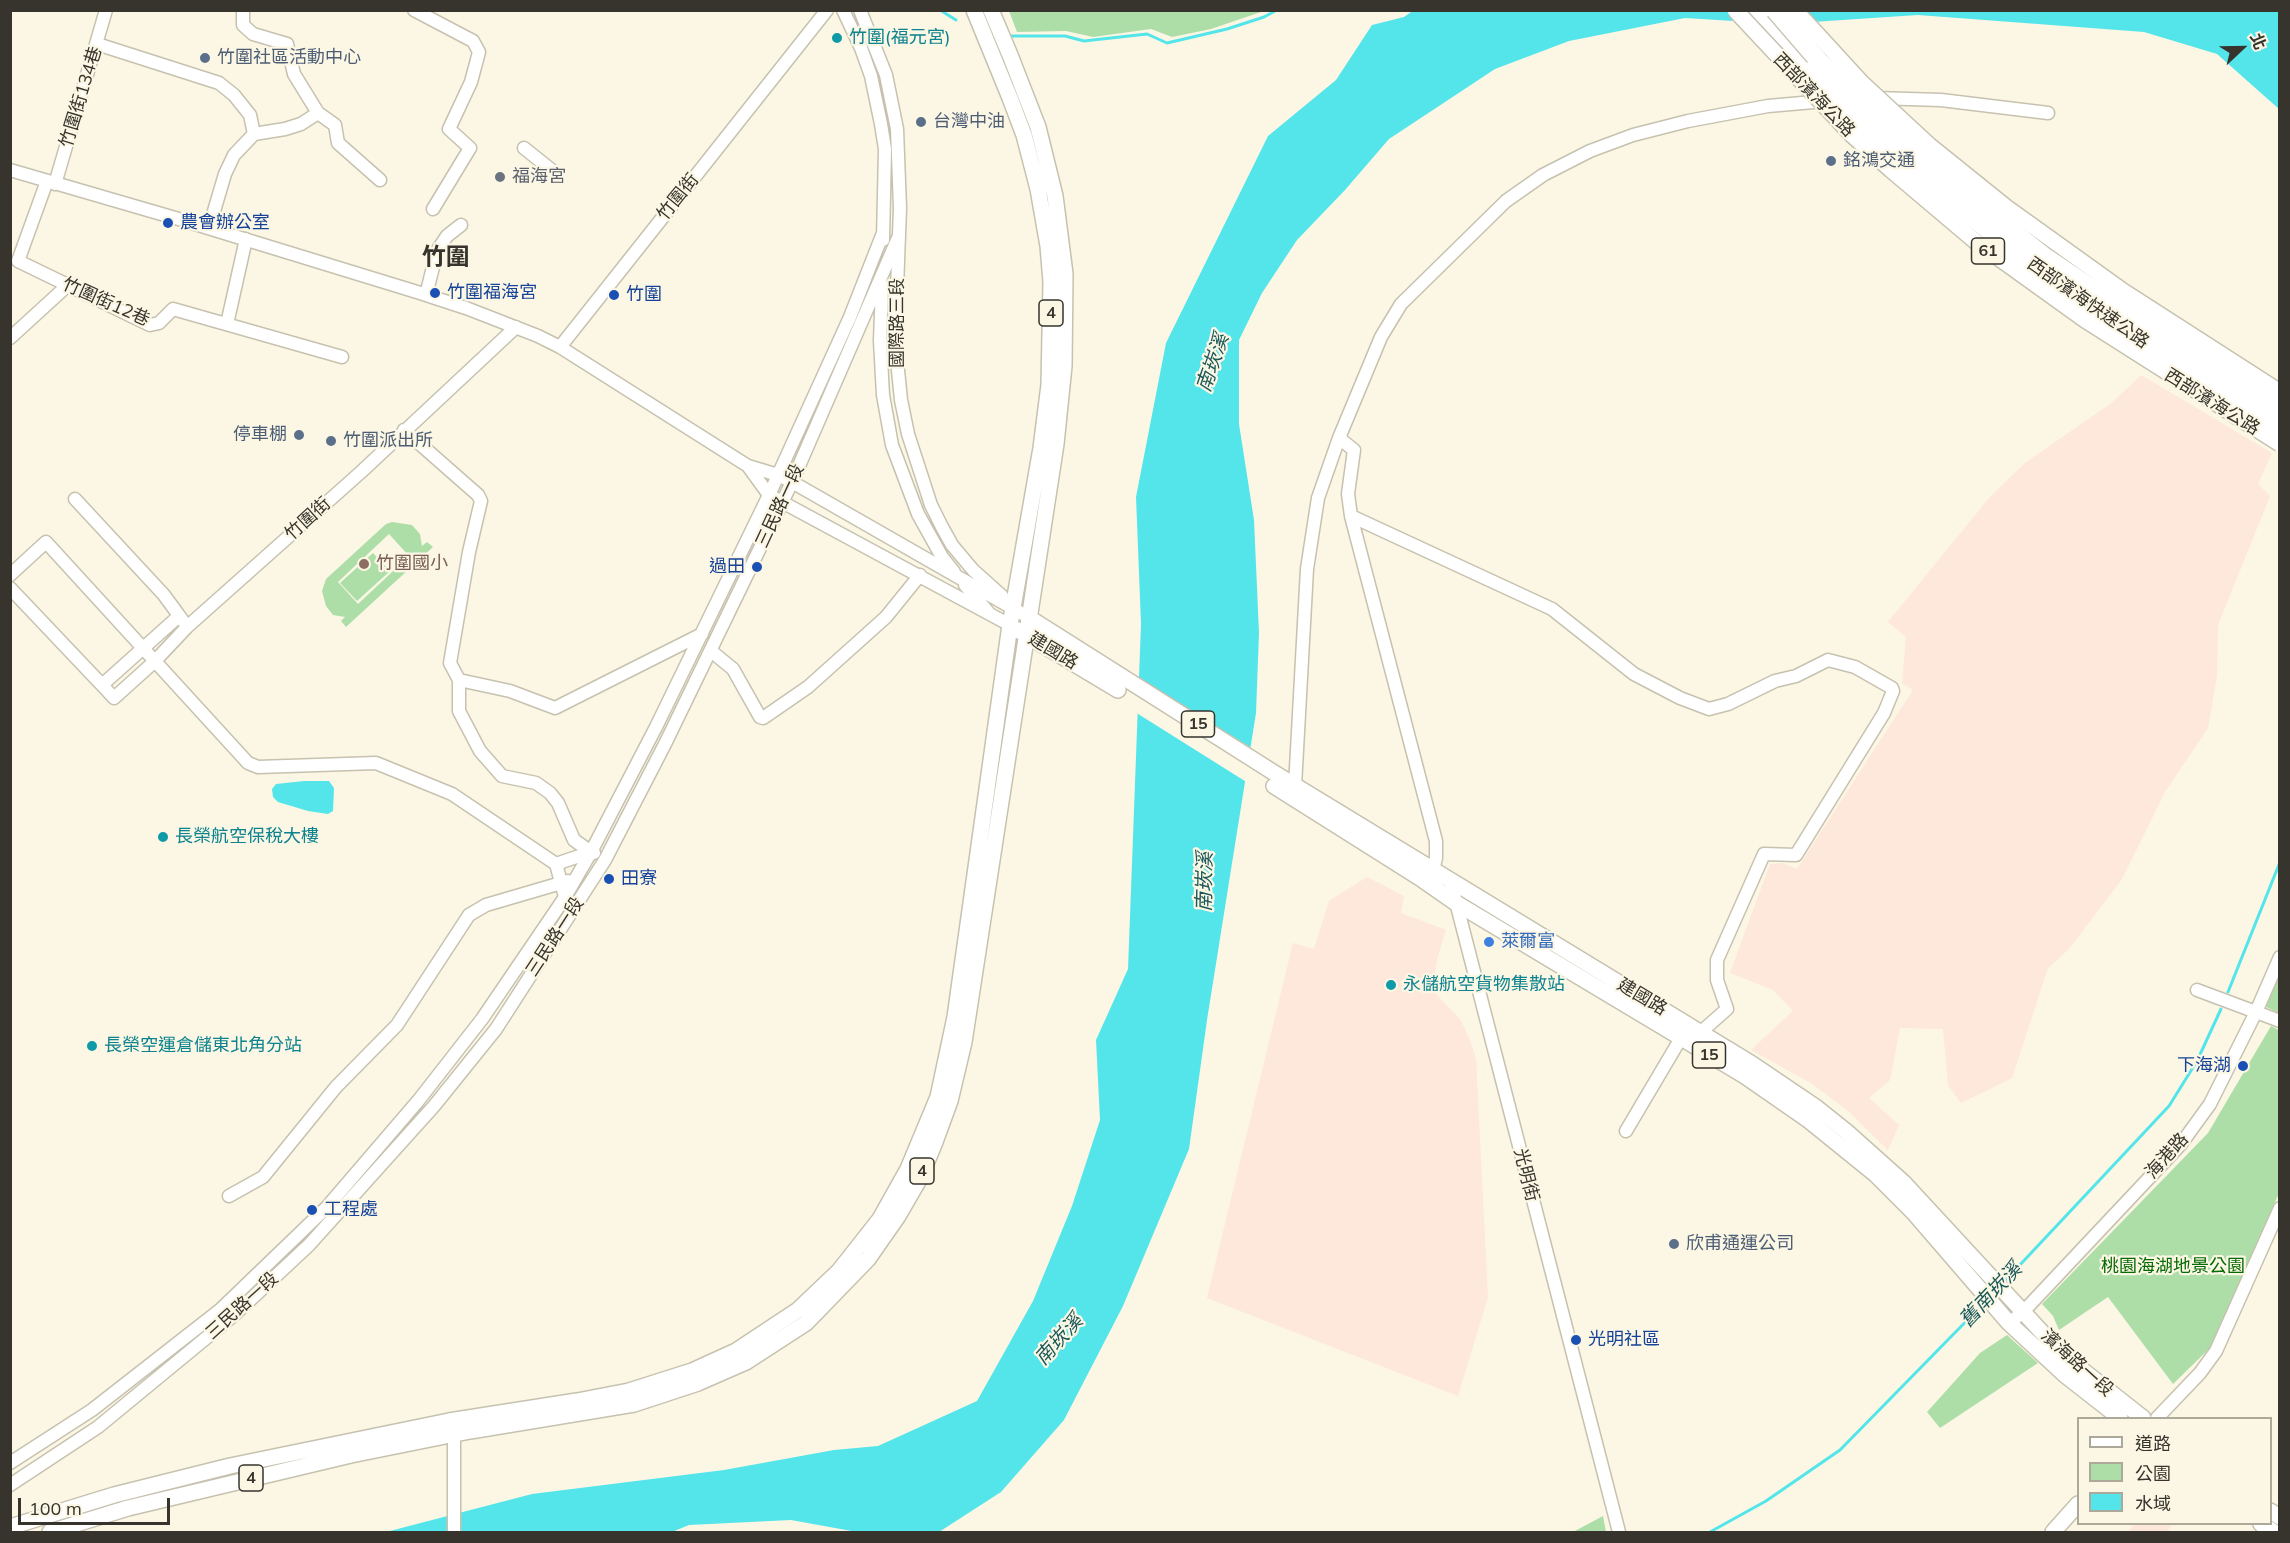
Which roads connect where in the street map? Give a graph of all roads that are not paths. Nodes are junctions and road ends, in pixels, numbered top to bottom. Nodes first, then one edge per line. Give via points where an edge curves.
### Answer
1 (106, 10) edge
2 (243, 10) edge
3 (414, 10) edge
4 (827, 10) edge
5 (843, 10) edge
6 (860, 10) edge
7 (974, 10) edge
8 (991, 10) edge
9 (1735, 10) edge
10 (1756, 10) edge
11 (1774, 10) edge
12 (1795, 10) edge
13 (97, 44) junction
14 (318, 113) junction
15 (2048, 113) dead end
16 (254, 134) junction
17 (524, 148) dead end
18 (10, 170) edge
19 (554, 172) dead end
20 (380, 180) dead end
21 (51, 182) junction
22 (434, 209) dead end
23 (460, 225) dead end
24 (209, 228) junction
25 (883, 233) junction
26 (898, 238) junction
27 (246, 240) junction
28 (882, 278) junction
29 (68, 285) junction
30 (426, 295) junction
31 (227, 324) junction
32 (516, 327) junction
33 (10, 338) edge
34 (560, 348) junction
35 (342, 357) dead end
36 (2280, 392) edge
37 (2280, 410) edge
38 (2280, 427) edge
39 (404, 430) junction
40 (1339, 438) junction
41 (2280, 444) edge
42 (748, 466) junction
43 (778, 475) junction
44 (792, 482) junction
45 (769, 495) junction
46 (75, 499) dead end
47 (783, 502) junction
48 (1351, 516) junction
49 (10, 575) edge
50 (920, 575) junction
51 (960, 579) junction
52 (10, 588) edge
53 (1014, 608) junction
54 (988, 612) junction
55 (1028, 617) junction
56 (183, 621) junction
57 (1010, 625) junction
58 (702, 634) junction
59 (1026, 634) junction
60 (142, 649) junction
61 (711, 651) junction
62 (154, 662) junction
63 (459, 680) junction
64 (1119, 682) junction
65 (102, 685) junction
66 (1275, 780) junction
67 (1295, 786) junction
68 (591, 852) junction
69 (605, 860) junction
70 (556, 864) junction
71 (1433, 870) junction
72 (575, 879) junction
73 (1450, 879) junction
74 (561, 883) junction
75 (565, 897) junction
76 (1456, 903) junction
77 (2280, 957) edge
78 (2197, 990) dead end
79 (2256, 1012) junction
80 (2280, 1021) edge
81 (1701, 1032) junction
82 (1681, 1038) junction
83 (1626, 1131) dead end
84 (229, 1196) dead end
85 (2280, 1208) edge
86 (2018, 1308) junction
87 (2005, 1319) junction
88 (2118, 1417) edge
89 (2141, 1417) edge
90 (2159, 1417) edge
91 (454, 1434) junction
92 (10, 1463) edge
93 (10, 1485) edge
94 (2077, 1506) edge
95 (10, 1527) edge
96 (50, 1533) edge
97 (454, 1533) edge
98 (1618, 1533) edge
99 (2053, 1533) edge

1 - 13 street, 竹圍街134巷
2 - 14 street via 243,25 253,34 287,44 294,74
3 - 22 street via 473,41 479,52 471,82 449,129 470,148
4 - 34 street, 竹圍街
5 - 25 street, 國際路三段 via 871,76 881,124 885,149
6 - 26 street, 國際路三段 via 886,75 897,129
7 - 53 main road, 4 via 1024,135 1038,189 1051,282 1049,385
8 - 55 main road, 4 via 1047,158 1065,274 1064,366 1056,444
9 - 41 main road, 西部濱海公路 / 61, bridge via 1852,135 1975,241 2085,320
10 - 38 highway, 西部濱海快速公路 / 61, bridge via 1882,143 1946,197 2127,331
11 - 37 highway, 西部濱海快速公路 / 61, bridge via 1870,110 1959,189 2045,257
12 - 36 main road, 61, bridge via 1862,83 1929,145 2006,207 2123,291
13 - 16 street via 219,83 250,115
13 - 21 street, 竹圍街134巷
14 - 16 street via 301,124
14 - 20 street via 335,125 338,143
15 - 40 street via 1941,100 1867,98 1789,104 1688,121 1590,151 1506,201 1401,304 1381,337
16 - 24 street via 234,155
17 - 19 street
18 - 21 street
21 - 24 street
21 - 29 street, 竹圍街12巷 via 18,261
23 - 30 street via 437,250
24 - 27 street
25 - 28 street, 國際路三段
25 - 43 street, 三民路一段 via 850,317
26 - 28 street, 三民路一段
26 - 53 street, 國際路三段 via 897,370 918,469 952,545
27 - 30 street
27 - 31 street
28 - 44 street, 三民路一段
28 - 51 street, 國際路三段 via 883,395 892,446 918,514 942,557
29 - 31 street, 竹圍街12巷 via 150,325 159,323 173,309
29 - 33 street
30 - 32 street
31 - 35 street, 竹圍街12巷
32 - 34 street
32 - 39 street, 竹圍街
34 - 42 street
39 - 56 street, 竹圍街 via 317,512
39 - 63 street via 481,501 450,663
40 - 48 street via 1354,450 1348,494
40 - 67 street via 1318,498 1307,569
42 - 43 street
42 - 45 street
43 - 44 street
43 - 45 street, 三民路一段
44 - 47 street, 三民路一段
44 - 51 street
45 - 47 street, 建國路
45 - 58 street, 三民路一段
46 - 56 street via 164,595
47 - 50 street, 建國路
47 - 61 street, 三民路一段
48 - 71 street via 1436,841
48 - 81 street via 1552,609 1634,674 1709,709 1828,660 1855,667 1892,688 1884,713 1796,855 1764,854 1717,960 1726,1012
49 - 60 street via 46,542
50 - 54 street, 建國路
50 - 61 street via 886,617 808,687 764,718 733,669
51 - 53 street
51 - 54 street, 國際路三段
52 - 65 street
53 - 55 street, 建國路
53 - 57 main road, 4
54 - 57 street, 建國路
55 - 59 main road, 4
55 - 64 main road, 建國路 / 15
56 - 60 street
56 - 62 street, 竹圍街
57 - 59 main road, 建國路 / 15
57 - 95 main road, 4 via 956,1017 938,1097 908,1169 880,1219 839,1271 798,1310 736,1351 692,1371 629,1391 458,1419 230,1466 114,1495
58 - 63 street via 555,708 510,691
58 - 68 street, 三民路一段
59 - 64 main road, 建國路 / 15
59 - 91 main road, 4 via 964,1042 950,1101 920,1178 868,1259 806,1323 746,1362 716,1376 634,1404
60 - 62 street
60 - 65 street
61 - 69 street, 三民路一段
62 - 65 street, 竹圍街 via 114,698
62 - 70 street via 248,763 258,767 376,763 452,794
63 - 68 street via 459,711 480,751 502,776 536,783 550,793 574,840
64 - 66 main road, 15
66 - 67 main road, 建國路 / 15
66 - 76 main road, 建國路 / 15
67 - 71 main road, 建國路 / 15
68 - 69 street
68 - 70 street
68 - 72 street, 三民路一段
69 - 93 street, 三民路一段 via 495,1029 434,1106 309,1245 234,1315 98,1427
70 - 74 street
71 - 73 main road, 建國路 / 15
72 - 74 street
72 - 75 street, 三民路一段
73 - 76 street, 光明街
73 - 81 main road, 建國路 / 15
74 - 75 street
74 - 84 street via 486,905 469,915 397,1025 336,1087 263,1178
75 - 92 street, 三民路一段 via 482,1019 327,1207 220,1310 92,1410
76 - 82 main road, 建國路 / 15
76 - 98 street, 光明街
77 - 79 street, 海港路
78 - 79 street
79 - 80 street
79 - 86 street, 海港路 via 2210,1104 2181,1144
81 - 86 main road, 建國路 / 15 via 1783,1084 1847,1132 1904,1183
82 - 83 street
82 - 87 main road, 建國路 / 15 via 1774,1096 1875,1174
85 - 90 street via 2216,1351
86 - 87 street, 海港路
86 - 89 main road, 濱海路一段 / 15 via 2062,1354
87 - 88 main road, 濱海路一段 / 15
91 - 96 main road, 4 via 244,1479 128,1508
91 - 97 street
94 - 99 main road

